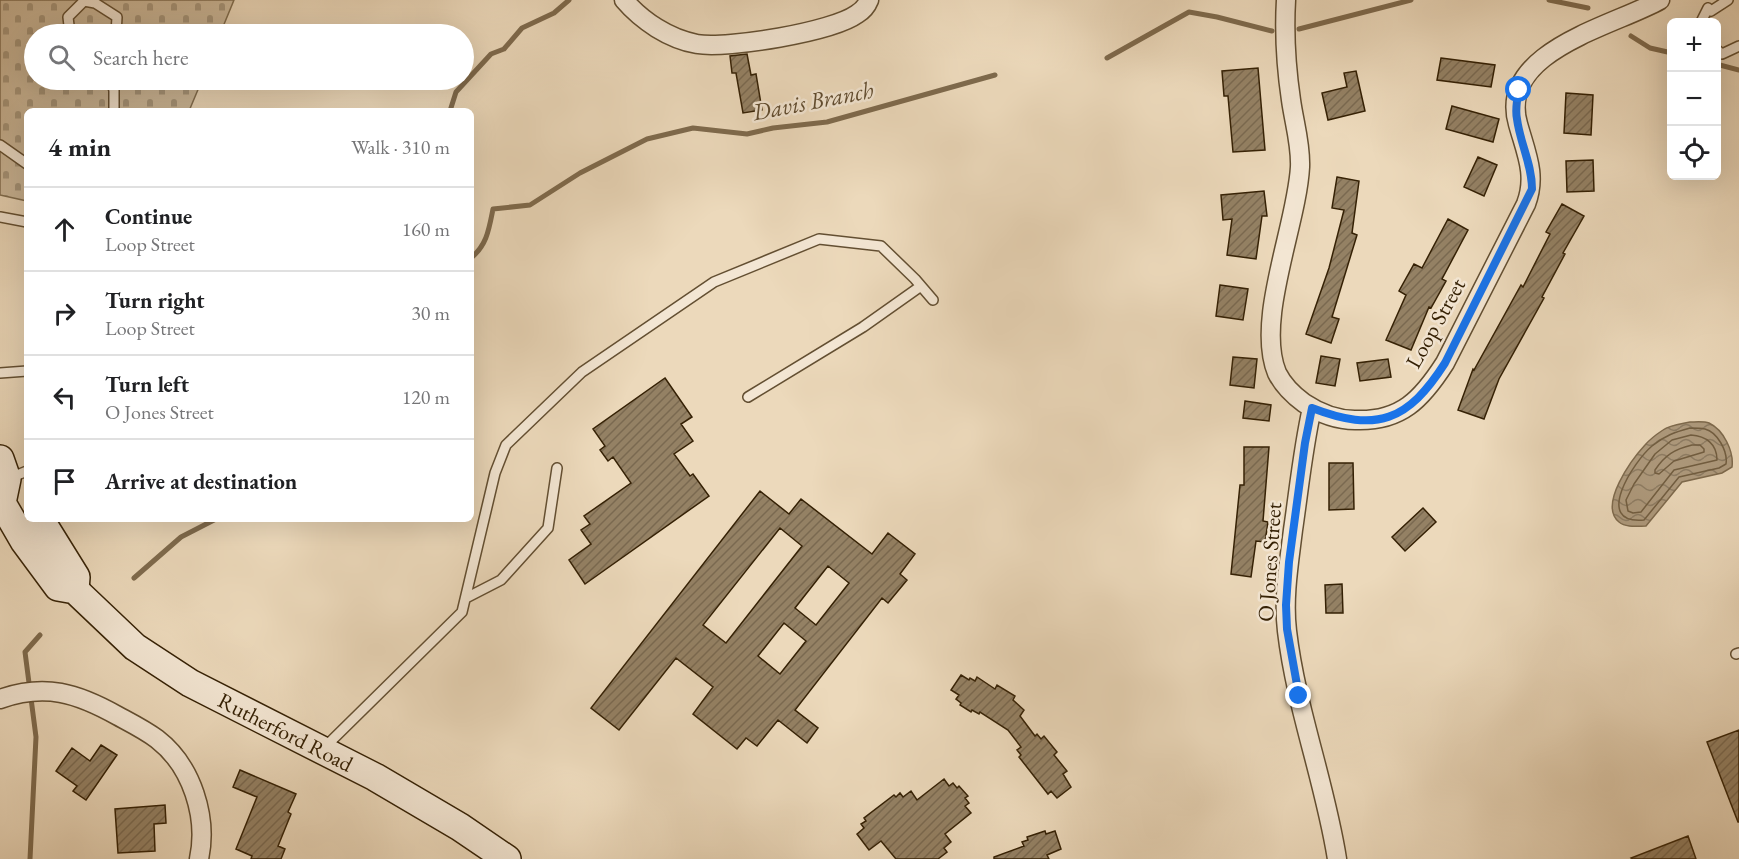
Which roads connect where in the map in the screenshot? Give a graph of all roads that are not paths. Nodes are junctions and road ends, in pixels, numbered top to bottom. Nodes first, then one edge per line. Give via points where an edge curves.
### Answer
1 (624, 0) edge
2 (869, 0) edge
3 (1286, 0) edge
4 (1660, 0) edge
5 (1728, 0) edge
6 (1705, 4) edge
7 (69, 24) edge
8 (117, 24) edge
9 (1739, 46) edge
10 (1721, 53) edge
11 (114, 90) edge
12 (114, 108) edge
13 (0, 145) edge
14 (24, 162) edge
15 (0, 217) edge
16 (24, 221) edge
17 (921, 286) junction
18 (933, 300) dead end
19 (24, 371) edge
20 (0, 373) edge
21 (748, 397) dead end
22 (1312, 408) junction
23 (558, 468) dead end
24 (12, 477) edge
25 (42, 522) edge
26 (75, 590) junction
27 (466, 598) junction
28 (0, 699) edge
29 (322, 750) junction
30 (200, 859) edge
31 (507, 859) edge
32 (1337, 859) edge

1 - 2 street via 675,38 725,46 839,23 858,14
3 - 22 street, Loop Street via 1285,49 1300,167 1273,309 1272,352 1285,386
4 - 22 street, Loop Street via 1569,41 1528,72 1519,90 1516,118 1530,164 1532,189 1445,363 1428,387 1410,406 1377,420 1338,418
5 - 6 lane via 1711,11
7 - 8 lane via 68,17 84,1 117,17
9 - 10 lane
11 - 12 lane
13 - 14 lane
15 - 16 lane
17 - 18 lane
17 - 21 lane via 863,327
17 - 27 lane via 881,246 819,239 714,282 591,365 506,445 495,473
19 - 20 lane
22 - 32 street, O Jones Street via 1289,562 1287,629 1293,671
23 - 27 lane via 548,528 501,580
24 - 26 street, Rutherford Road via 2,503 24,541 58,586
25 - 26 street via 76,577
26 - 29 street, Rutherford Road via 135,647 162,665
27 - 29 lane via 462,612
28 - 30 street via 40,690 76,695 158,740 187,776 195,794 201,827
29 - 31 street, Rutherford Road via 428,807

